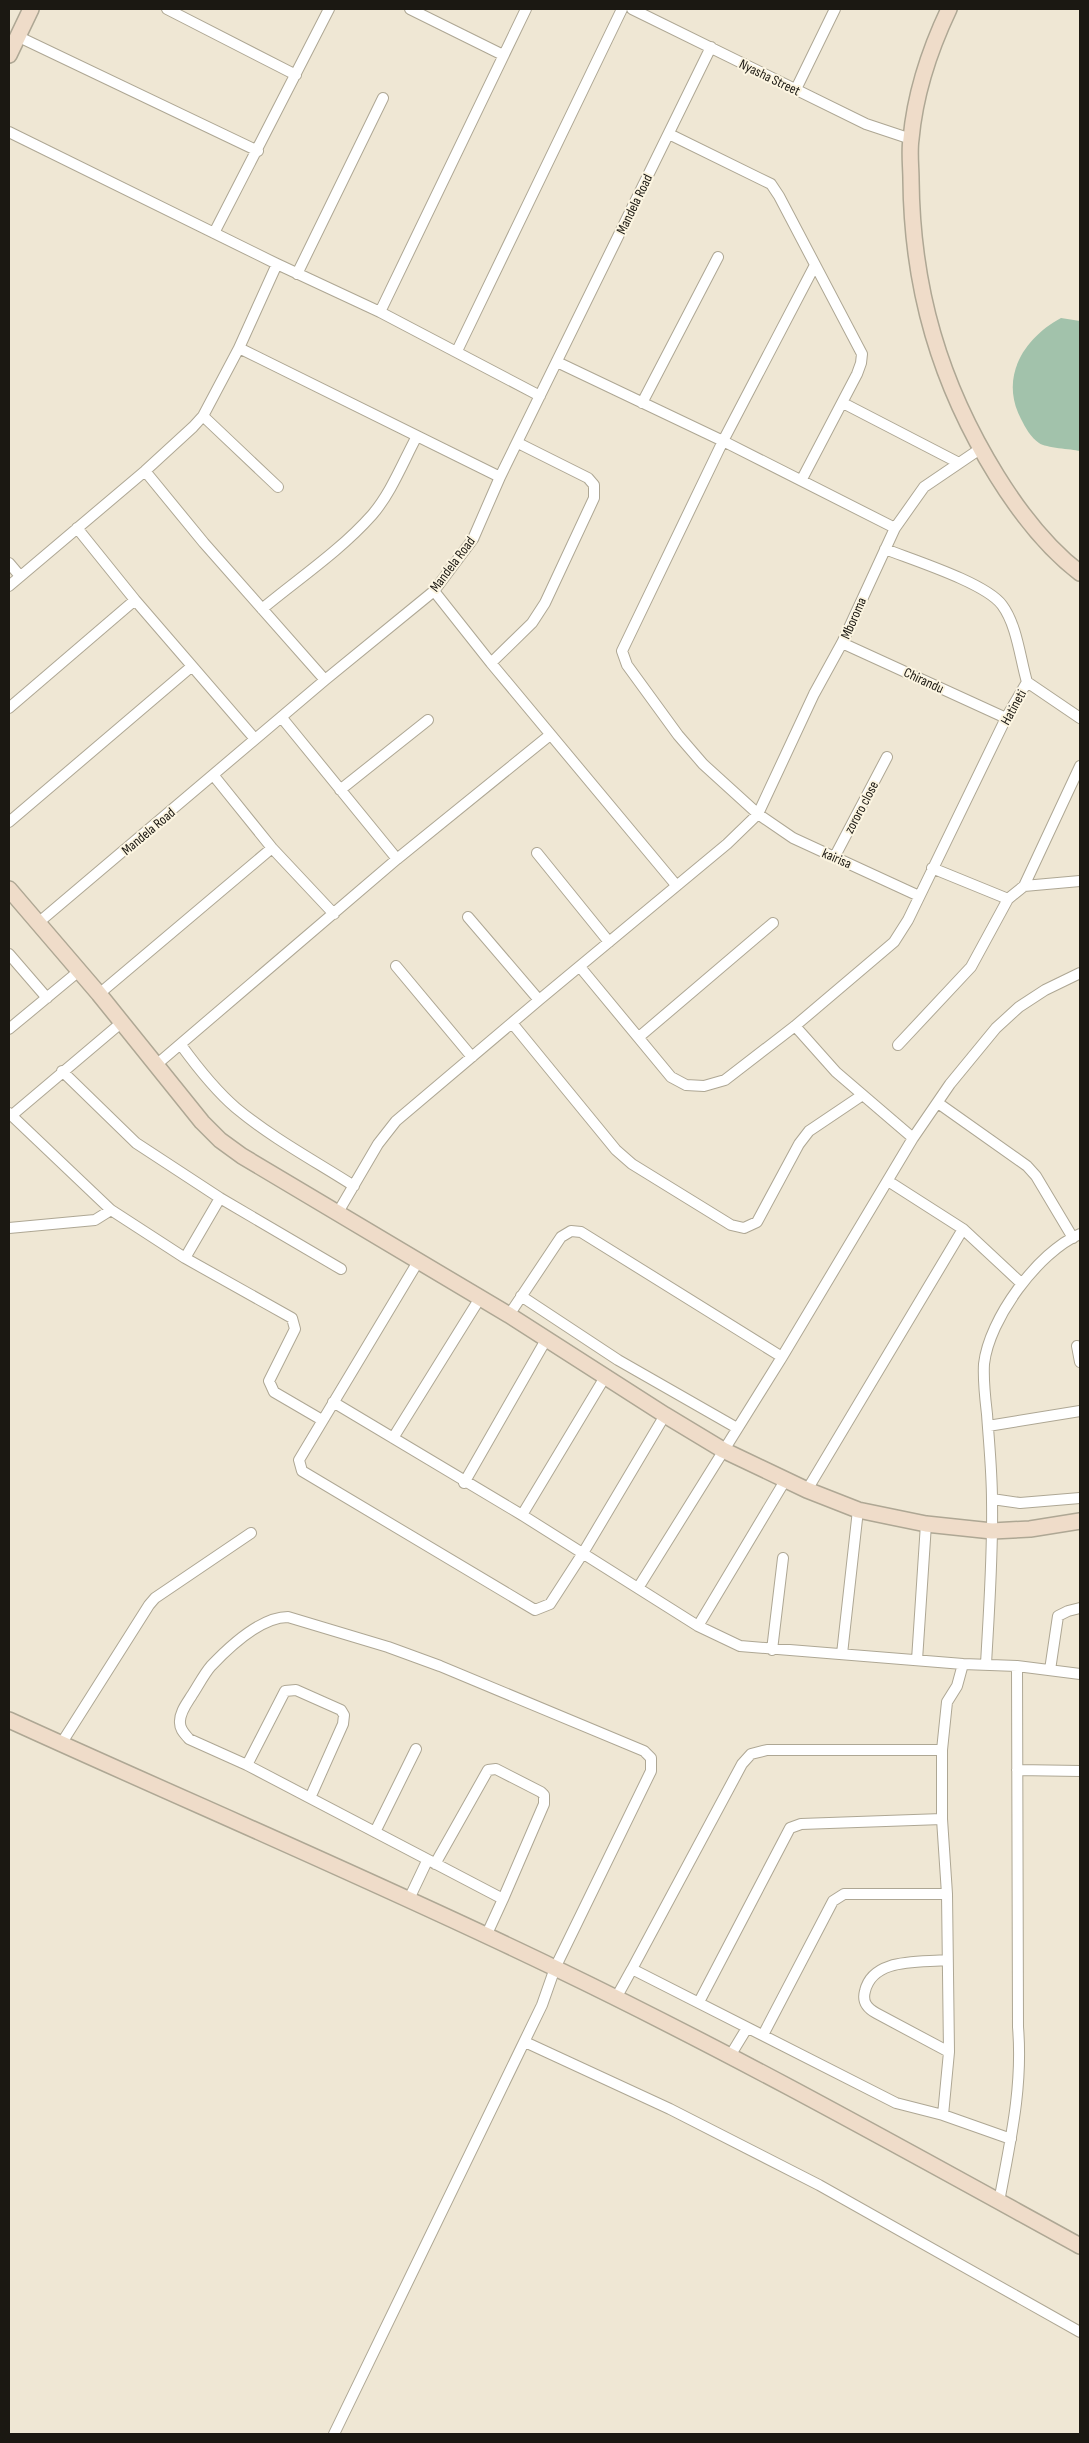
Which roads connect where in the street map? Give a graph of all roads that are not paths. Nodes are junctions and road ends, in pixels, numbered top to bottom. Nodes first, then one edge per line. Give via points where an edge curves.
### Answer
1 (31, 9) edge
2 (167, 9) edge
3 (329, 9) edge
4 (410, 9) edge
5 (526, 9) edge
6 (622, 9) edge
7 (632, 9) edge
8 (835, 9) edge
9 (949, 9) edge
10 (17, 36) junction
11 (711, 48) junction
12 (9, 55) edge
13 (503, 55) junction
14 (296, 75) junction
15 (796, 89) junction
16 (383, 98) dead end
17 (9, 132) edge
18 (669, 134) junction
19 (911, 139) junction
20 (258, 151) junction
21 (214, 233) junction
22 (718, 257) dead end
23 (277, 264) junction
24 (814, 265) junction
25 (297, 274) junction
26 (380, 312) junction
27 (239, 348) junction
28 (457, 351) junction
29 (557, 362) junction
30 (540, 396) junction
31 (642, 402) junction
32 (843, 403) junction
33 (203, 416) junction
34 (417, 436) junction
35 (723, 441) junction
36 (518, 443) junction
37 (980, 449) junction
38 (959, 463) junction
39 (145, 472) junction
40 (500, 477) junction
41 (802, 480) junction
42 (278, 487) dead end
43 (77, 528) junction
44 (895, 528) junction
45 (885, 549) junction
46 (9, 563) edge
47 (1080, 573) edge
48 (20, 576) junction
49 (9, 586) edge
50 (434, 591) junction
51 (135, 600) junction
52 (262, 609) junction
53 (842, 643) junction
54 (491, 664) junction
55 (191, 667) junction
56 (325, 680) junction
57 (1027, 682) junction
58 (9, 708) edge
59 (282, 718) junction
60 (1006, 718) junction
61 (1080, 718) edge
62 (428, 720) dead end
63 (550, 735) junction
64 (255, 739) junction
65 (887, 757) dead end
66 (1080, 766) edge
67 (214, 776) junction
68 (340, 790) junction
69 (758, 814) junction
70 (9, 822) edge
71 (272, 848) junction
72 (537, 853) dead end
73 (834, 856) junction
74 (397, 859) junction
75 (932, 868) junction
76 (1080, 881) edge
77 (676, 885) junction
78 (1024, 886) junction
79 (9, 889) edge
80 (919, 896) junction
81 (1008, 898) junction
82 (334, 914) junction
83 (468, 917) dead end
84 (38, 923) junction
85 (774, 923) dead end
86 (609, 942) junction
87 (9, 954) edge
88 (396, 966) dead end
89 (580, 967) junction
90 (79, 971) junction
91 (1080, 972) edge
92 (99, 994) junction
93 (46, 998) junction
94 (539, 1000) junction
95 (121, 1023) junction
96 (512, 1023) junction
97 (795, 1026) junction
98 (9, 1028) edge
99 (639, 1037) junction
100 (181, 1045) junction
101 (898, 1045) dead end
102 (472, 1057) junction
103 (156, 1065) junction
104 (62, 1071) junction
105 (861, 1096) junction
106 (938, 1103) junction
107 (10, 1114) edge
108 (913, 1138) junction
109 (888, 1181) junction
110 (354, 1186) junction
111 (220, 1198) junction
112 (111, 1210) junction
113 (337, 1214) junction
114 (9, 1228) edge
115 (963, 1229) junction
116 (1076, 1236) edge
117 (185, 1258) junction
118 (418, 1260) junction
119 (341, 1269) dead end
120 (1021, 1283) junction
121 (521, 1296) junction
122 (480, 1298) junction
123 (509, 1315) junction
124 (547, 1338) junction
125 (1076, 1346) dead end
126 (782, 1357) junction
127 (1080, 1362) edge
128 (604, 1377) junction
129 (333, 1402) junction
130 (1080, 1411) edge
131 (665, 1415) junction
132 (322, 1420) junction
133 (988, 1426) junction
134 (737, 1428) junction
135 (393, 1438) junction
136 (723, 1450) junction
137 (786, 1479) junction
138 (464, 1483) junction
139 (807, 1490) junction
140 (1080, 1498) edge
141 (992, 1499) junction
142 (858, 1510) junction
143 (522, 1516) junction
144 (1080, 1521) edge
145 (926, 1524) junction
146 (992, 1531) junction
147 (251, 1533) dead end
148 (583, 1553) junction
149 (783, 1558) dead end
150 (638, 1588) junction
151 (1080, 1608) edge
152 (698, 1626) junction
153 (772, 1650) junction
154 (842, 1654) junction
155 (917, 1660) junction
156 (963, 1664) junction
157 (986, 1664) junction
158 (1017, 1666) junction
159 (1050, 1670) junction
160 (1080, 1674) edge
161 (9, 1720) edge
162 (61, 1744) junction
163 (416, 1749) dead end
164 (942, 1750) junction
165 (247, 1765) junction
166 (1017, 1770) junction
167 (1080, 1771) edge
168 (310, 1798) junction
169 (942, 1819) junction
170 (375, 1832) junction
171 (431, 1863) junction
172 (947, 1894) junction
173 (409, 1899) junction
174 (503, 1899) junction
175 (486, 1936) junction
176 (947, 1960) junction
177 (555, 1968) junction
178 (632, 1969) junction
179 (616, 1998) junction
180 (699, 2002) junction
181 (747, 2028) junction
182 (763, 2035) junction
183 (525, 2042) junction
184 (949, 2052) junction
185 (730, 2056) junction
186 (944, 2115) junction
187 (1011, 2139) junction
188 (999, 2202) junction
189 (1080, 2246) edge
190 (1080, 2332) edge
191 (334, 2434) edge

1 - 10 street
2 - 14 street
3 - 14 street
4 - 13 street
5 - 13 street
6 - 28 street
7 - 11 street, Nyasha Street
8 - 15 street
9 - 19 street via 924,73
10 - 12 street
10 - 20 street
11 - 15 street, Nyasha Street
11 - 18 street, Mandela Road
13 - 26 street
14 - 20 street
15 - 19 street, Nyasha Street via 866,124
16 - 25 street
17 - 21 street
18 - 24 street via 771,184
18 - 29 street, Mandela Road
19 - 37 street via 911,208 918,277 938,357 956,403
20 - 21 street
21 - 23 street
22 - 31 street
23 - 25 street
23 - 27 street
24 - 32 street via 862,354
24 - 35 street
25 - 26 street
26 - 28 street
27 - 33 street
27 - 34 street
28 - 30 street
29 - 30 street, Mandela Road
29 - 31 street
30 - 36 street, Mandela Road
31 - 35 street
32 - 38 street
32 - 41 street
33 - 39 street
33 - 42 street
34 - 40 street
34 - 52 street via 372,514
35 - 41 street
35 - 69 street, kairisa via 622,651 627,665 678,736 703,764
36 - 40 street, Mandela Road
36 - 54 street via 588,478 594,485 594,498 545,603 532,623
37 - 38 street, Mboroma
37 - 47 street via 1035,530 1062,560
38 - 44 street, Mboroma via 924,487
39 - 43 street
39 - 52 street
40 - 50 street, Mandela Road via 473,539
41 - 44 street
43 - 48 street
43 - 51 street
44 - 45 street, Mboroma
45 - 53 street, Mboroma
45 - 57 street, Hatineti via 988,591 1002,605 1011,624
46 - 48 street
48 - 49 street
50 - 54 street
50 - 56 street, Mandela Road
51 - 55 street
51 - 58 street
52 - 56 street
53 - 60 street, Chirandu
53 - 69 street, Mboroma via 814,694
54 - 63 street
55 - 64 street
55 - 70 street
56 - 59 street, Mandela Road
57 - 60 street, Hatineti
57 - 61 street
59 - 64 street, Mandela Road
59 - 68 street
60 - 75 street, Hatineti
62 - 68 street
63 - 74 street
63 - 77 street
64 - 67 street, Mandela Road
65 - 73 street, zororo close
66 - 78 street
67 - 71 street
67 - 84 street, Mandela Road
68 - 74 street
69 - 73 street, kairisa via 793,838
69 - 77 street, Mboroma via 728,844
71 - 82 street
71 - 92 street
72 - 86 street
73 - 80 street, kairisa
74 - 82 street
75 - 80 street, Hatineti
75 - 81 street
76 - 78 street
77 - 86 street, Mboroma
78 - 81 street
79 - 84 street
80 - 97 street, Hatineti via 894,942
81 - 101 street via 971,968
82 - 100 street
83 - 94 street
84 - 90 street
85 - 99 street
86 - 89 street, Mboroma
87 - 93 street
88 - 102 street
89 - 94 street, Mboroma
89 - 99 street, Hatineti
90 - 92 street
90 - 93 street
91 - 106 street via 1045,990 1014,1012 975,1053
92 - 95 street
93 - 98 street
94 - 96 street, Mboroma
95 - 103 street
95 - 104 street
96 - 102 street, Mboroma
96 - 105 street via 616,1150 632,1164 731,1225 744,1228 757,1222 809,1131
97 - 99 street, Hatineti via 724,1080 704,1086 686,1085 671,1078
97 - 105 street
100 - 103 street
100 - 110 street via 236,1107 263,1129
102 - 110 street, Mboroma via 387,1131
103 - 113 street via 220,1140
104 - 107 street
104 - 111 street via 136,1143
105 - 108 street
106 - 108 street
106 - 116 street via 1027,1166
107 - 112 street
108 - 109 street
109 - 115 street
109 - 126 street
110 - 113 street, Mboroma
111 - 117 street
111 - 119 street
112 - 114 street via 95,1220
112 - 117 street
113 - 118 street
115 - 120 street
115 - 139 street
116 - 120 street
117 - 132 street via 292,1318 295,1329 269,1381 270,1385 274,1392
118 - 122 street
118 - 129 street
120 - 133 street via 992,1334 987,1350 984,1378
121 - 123 street
121 - 126 street via 561,1237 571,1231 581,1232
121 - 134 street via 618,1360
122 - 123 street
122 - 135 street
123 - 124 street
124 - 128 street
124 - 138 street
125 - 127 street
126 - 134 street
128 - 131 street
128 - 143 street
129 - 132 street
129 - 135 street
130 - 133 street
131 - 136 street
131 - 148 street
132 - 148 street via 299,1460 302,1471 530,1608 535,1610 550,1604
133 - 141 street
134 - 136 street
135 - 138 street
136 - 137 street
136 - 150 street
137 - 139 street
137 - 152 street
138 - 143 street
139 - 142 street
140 - 141 street via 1020,1503
141 - 146 street
142 - 145 street
142 - 154 street
143 - 148 street
144 - 146 street
145 - 146 street
145 - 155 street
146 - 157 street
147 - 162 street via 155,1598
148 - 150 street
149 - 153 street
150 - 152 street
151 - 159 street via 1058,1616
152 - 153 street via 740,1646
153 - 154 street
154 - 155 street
155 - 156 street
156 - 157 street
156 - 164 street via 947,1702
157 - 158 street
158 - 159 street
158 - 166 street
159 - 160 street
161 - 162 street
162 - 173 street
163 - 170 street
164 - 169 street
164 - 178 street via 767,1750 751,1754 742,1764
165 - 168 street
165 - 168 street via 285,1692 296,1690 341,1710 343,1724
165 - 177 street via 189,1739 179,1722 181,1712 210,1667 256,1629 282,1617 414,1657 644,1751 651,1758 651,1771
166 - 167 street
166 - 187 street via 1018,2027 1021,2062
168 - 170 street
169 - 172 street
169 - 180 street via 801,1824 790,1828
170 - 171 street
171 - 173 street
171 - 174 street
171 - 174 street via 488,1770 496,1769 544,1796 544,1804
172 - 176 street
172 - 182 street via 838,1896
173 - 175 street
174 - 175 street
175 - 177 street
176 - 184 street
176 - 184 street via 882,1968 866,1985 864,2002 876,2013
177 - 179 street
177 - 183 street
178 - 179 street
178 - 180 street
179 - 185 street
180 - 181 street
181 - 182 street
181 - 185 street
182 - 186 street via 896,2103
183 - 190 street via 670,2109 818,2185
183 - 191 street
184 - 186 street
185 - 188 street
186 - 187 street
187 - 188 street
188 - 189 street

